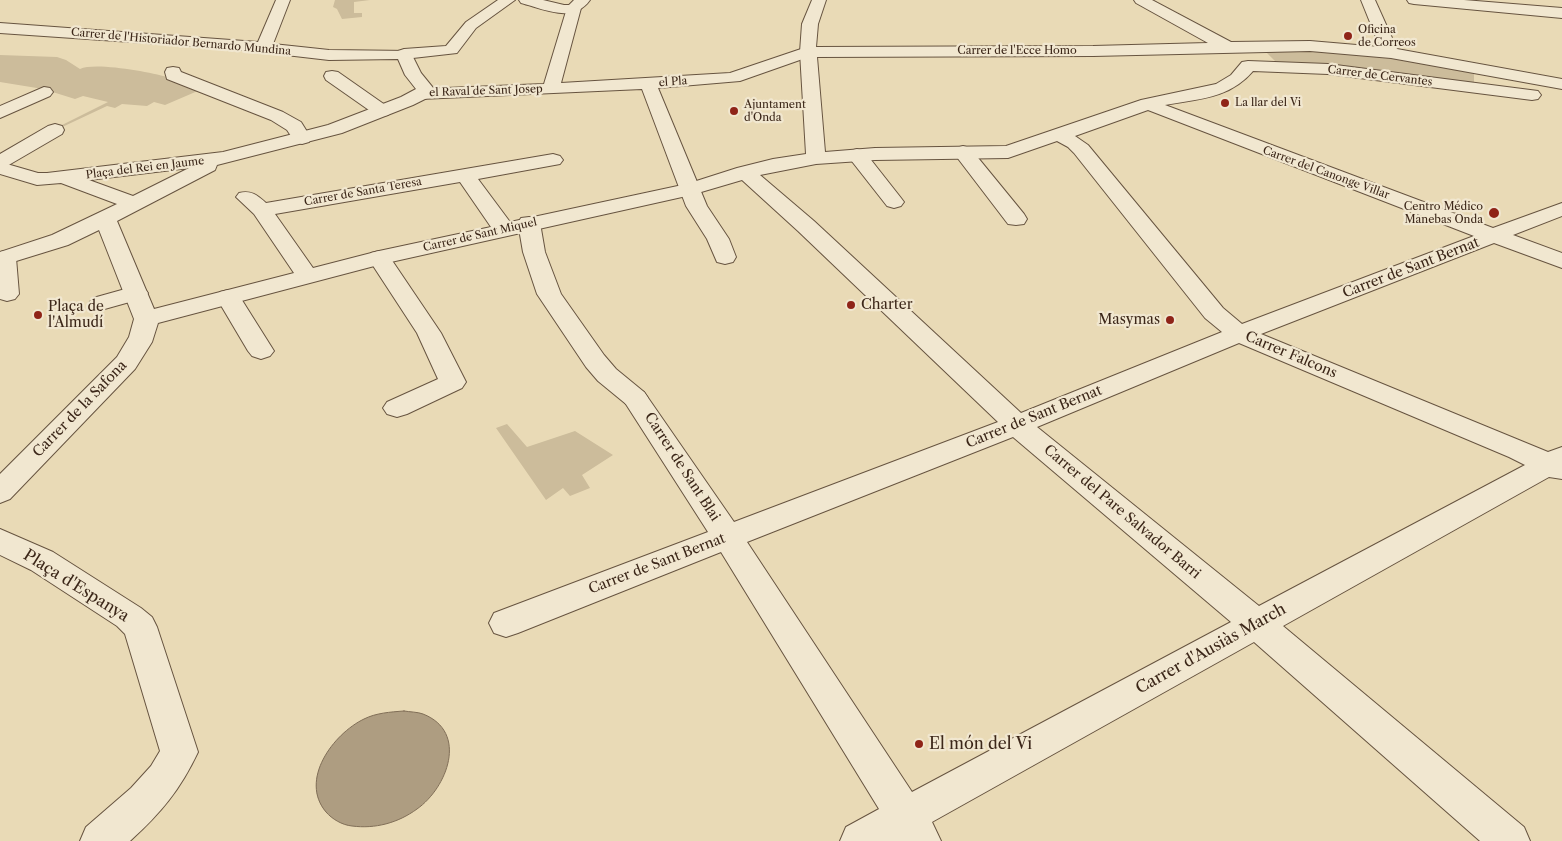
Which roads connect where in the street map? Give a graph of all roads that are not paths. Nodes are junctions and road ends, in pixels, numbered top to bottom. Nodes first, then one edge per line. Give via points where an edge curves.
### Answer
1 (283, 0) edge
2 (508, 0) edge
3 (526, 0) edge
4 (819, 0) edge
5 (1141, 0) edge
6 (1368, 0) edge
7 (1414, 0) edge
8 (578, 5) edge
9 (1562, 13) edge
10 (0, 28) edge
11 (264, 46) junction
12 (1227, 47) junction
13 (808, 52) junction
14 (1391, 53) junction
15 (398, 54) junction
16 (1248, 66) junction
17 (173, 72) dead end
18 (1509, 73) junction
19 (332, 76) dead end
20 (648, 83) junction
21 (1562, 84) edge
22 (551, 89) junction
23 (44, 92) dead end
24 (1512, 92) junction
25 (421, 94) junction
26 (1562, 100) edge
27 (1147, 104) junction
28 (382, 111) junction
29 (0, 113) edge
30 (55, 130) dead end
31 (1059, 135) junction
32 (302, 138) junction
33 (268, 146) joint
34 (963, 152) junction
35 (857, 155) junction
36 (224, 158) junction
37 (816, 158) junction
38 (553, 160) dead end
39 (0, 162) edge
40 (0, 168) edge
41 (744, 172) junction
42 (465, 175) junction
43 (65, 178) junction
44 (691, 189) junction
45 (894, 202) dead end
46 (135, 204) junction
47 (1562, 209) edge
48 (1016, 219) dead end
49 (106, 220) junction
50 (529, 224) junction
51 (504, 229) junction
52 (1494, 236) junction
53 (725, 257) dead end
54 (379, 258) junction
55 (2, 259) edge
56 (1562, 261) edge
57 (307, 276) junction
58 (136, 293) junction
59 (7, 294) dead end
60 (228, 297) junction
61 (101, 303) dead end
62 (146, 318) junction
63 (1239, 334) junction
64 (261, 351) dead end
65 (397, 408) dead end
66 (1017, 425) junction
67 (1558, 464) edge
68 (0, 492) edge
69 (727, 536) junction
70 (0, 541) edge
71 (506, 623) dead end
72 (1257, 624) junction
73 (913, 828) edge
74 (100, 841) edge
75 (860, 841) edge
76 (1510, 841) edge

1 - 11 street
2 - 15 street via 472,26 451,50
3 - 8 street, el Raval de Sant Josep via 564,10
4 - 13 street via 810,24
5 - 12 street
6 - 14 street
7 - 9 street
8 - 22 street, el Raval de Sant Josep
10 - 11 street, Carrer de l'Historiador Bernardo Mundina
11 - 15 street, Carrer de l'Historiador Bernardo Mundina via 340,55
12 - 13 street, Carrer de l'Ecce Homo
12 - 14 street, Carrer de Cervantes via 1310,46
12 - 16 street
13 - 20 street, el Pla via 744,76
13 - 37 street
14 - 18 street, Carrer de Cervantes
15 - 25 street, el Raval de Sant Josep via 425,89
16 - 24 street, Carrer de Cervantes via 1328,69
16 - 27 street, Carrer de Sant Miquel via 1237,79 1222,88
17 - 32 street via 173,75 277,116 294,126
18 - 21 street, Carrer de Cervantes
18 - 24 street
19 - 28 street
20 - 22 street, el Raval de Sant Josep
20 - 44 street, el Pla
22 - 25 street, el Raval de Sant Josep
23 - 29 street
24 - 26 street, Carrer de Cervantes
25 - 28 street, el Raval de Sant Josep
27 - 31 street, Carrer de Sant Miquel
27 - 52 street, Carrer del Canonge Villar
28 - 32 street, el Raval de Sant Josep
30 - 39 street
31 - 34 street, Carrer de Sant Miquel via 1008,152
31 - 63 street, Carrer Falcons via 1081,149 1214,313
32 - 33 street, el Raval de Sant Josep
33 - 36 street, Plaça del Rei en Jaume
34 - 35 street, Carrer de Sant Miquel
34 - 48 street
35 - 37 street, Carrer de Sant Miquel
35 - 45 street
36 - 43 street, Plaça del Rei en Jaume
36 - 46 street, Plaça del Rei en Jaume
37 - 41 street, Carrer de Sant Miquel
38 - 42 street, Carrer de Santa Teresa
40 - 43 street, Plaça del Rei en Jaume via 37,179
41 - 44 street, Carrer de Sant Miquel
41 - 66 street, Carrer del Pare Salvador Barri via 806,226
42 - 51 street
42 - 57 street, Carrer de Santa Teresa via 254,204
43 - 46 street, Plaça del Rei en Jaume
44 - 50 street, Carrer de Sant Miquel
44 - 53 street, el Pla via 692,198
46 - 49 street
47 - 52 street, Carrer de Sant Bernat
49 - 55 street
49 - 58 street
50 - 51 street, Carrer de Sant Miquel
50 - 69 street, Carrer de Sant Blai via 534,252 549,294 595,361 635,398
51 - 54 street, Carrer de Sant Miquel
52 - 56 street, Carrer del Canonge Villar
52 - 63 street, Carrer de Sant Bernat
54 - 57 street, Carrer de Sant Miquel
54 - 65 street via 429,333 453,382
55 - 59 street
57 - 60 street, Carrer de Sant Miquel
58 - 61 street
58 - 62 street
60 - 62 street, Carrer de Sant Miquel
60 - 64 street
62 - 68 street, Carrer de la Safona via 145,332 126,363
63 - 66 street, Carrer de Sant Bernat
63 - 67 street, Carrer Falcons
66 - 69 street, Carrer de Sant Bernat
66 - 72 street, Carrer del Pare Salvador Barri
67 - 72 street, Carrer d'Ausiàs March
69 - 71 street, Carrer de Sant Bernat
69 - 73 street, Carrer de Sant Blai
70 - 74 street, Plaça d'Espanya via 48,565 140,627 179,752 171,771 149,797
72 - 73 street, Carrer d'Ausiàs March
72 - 76 street, Carrer del Pare Salvador Barri
73 - 75 street, Carrer d'Ausiàs March

